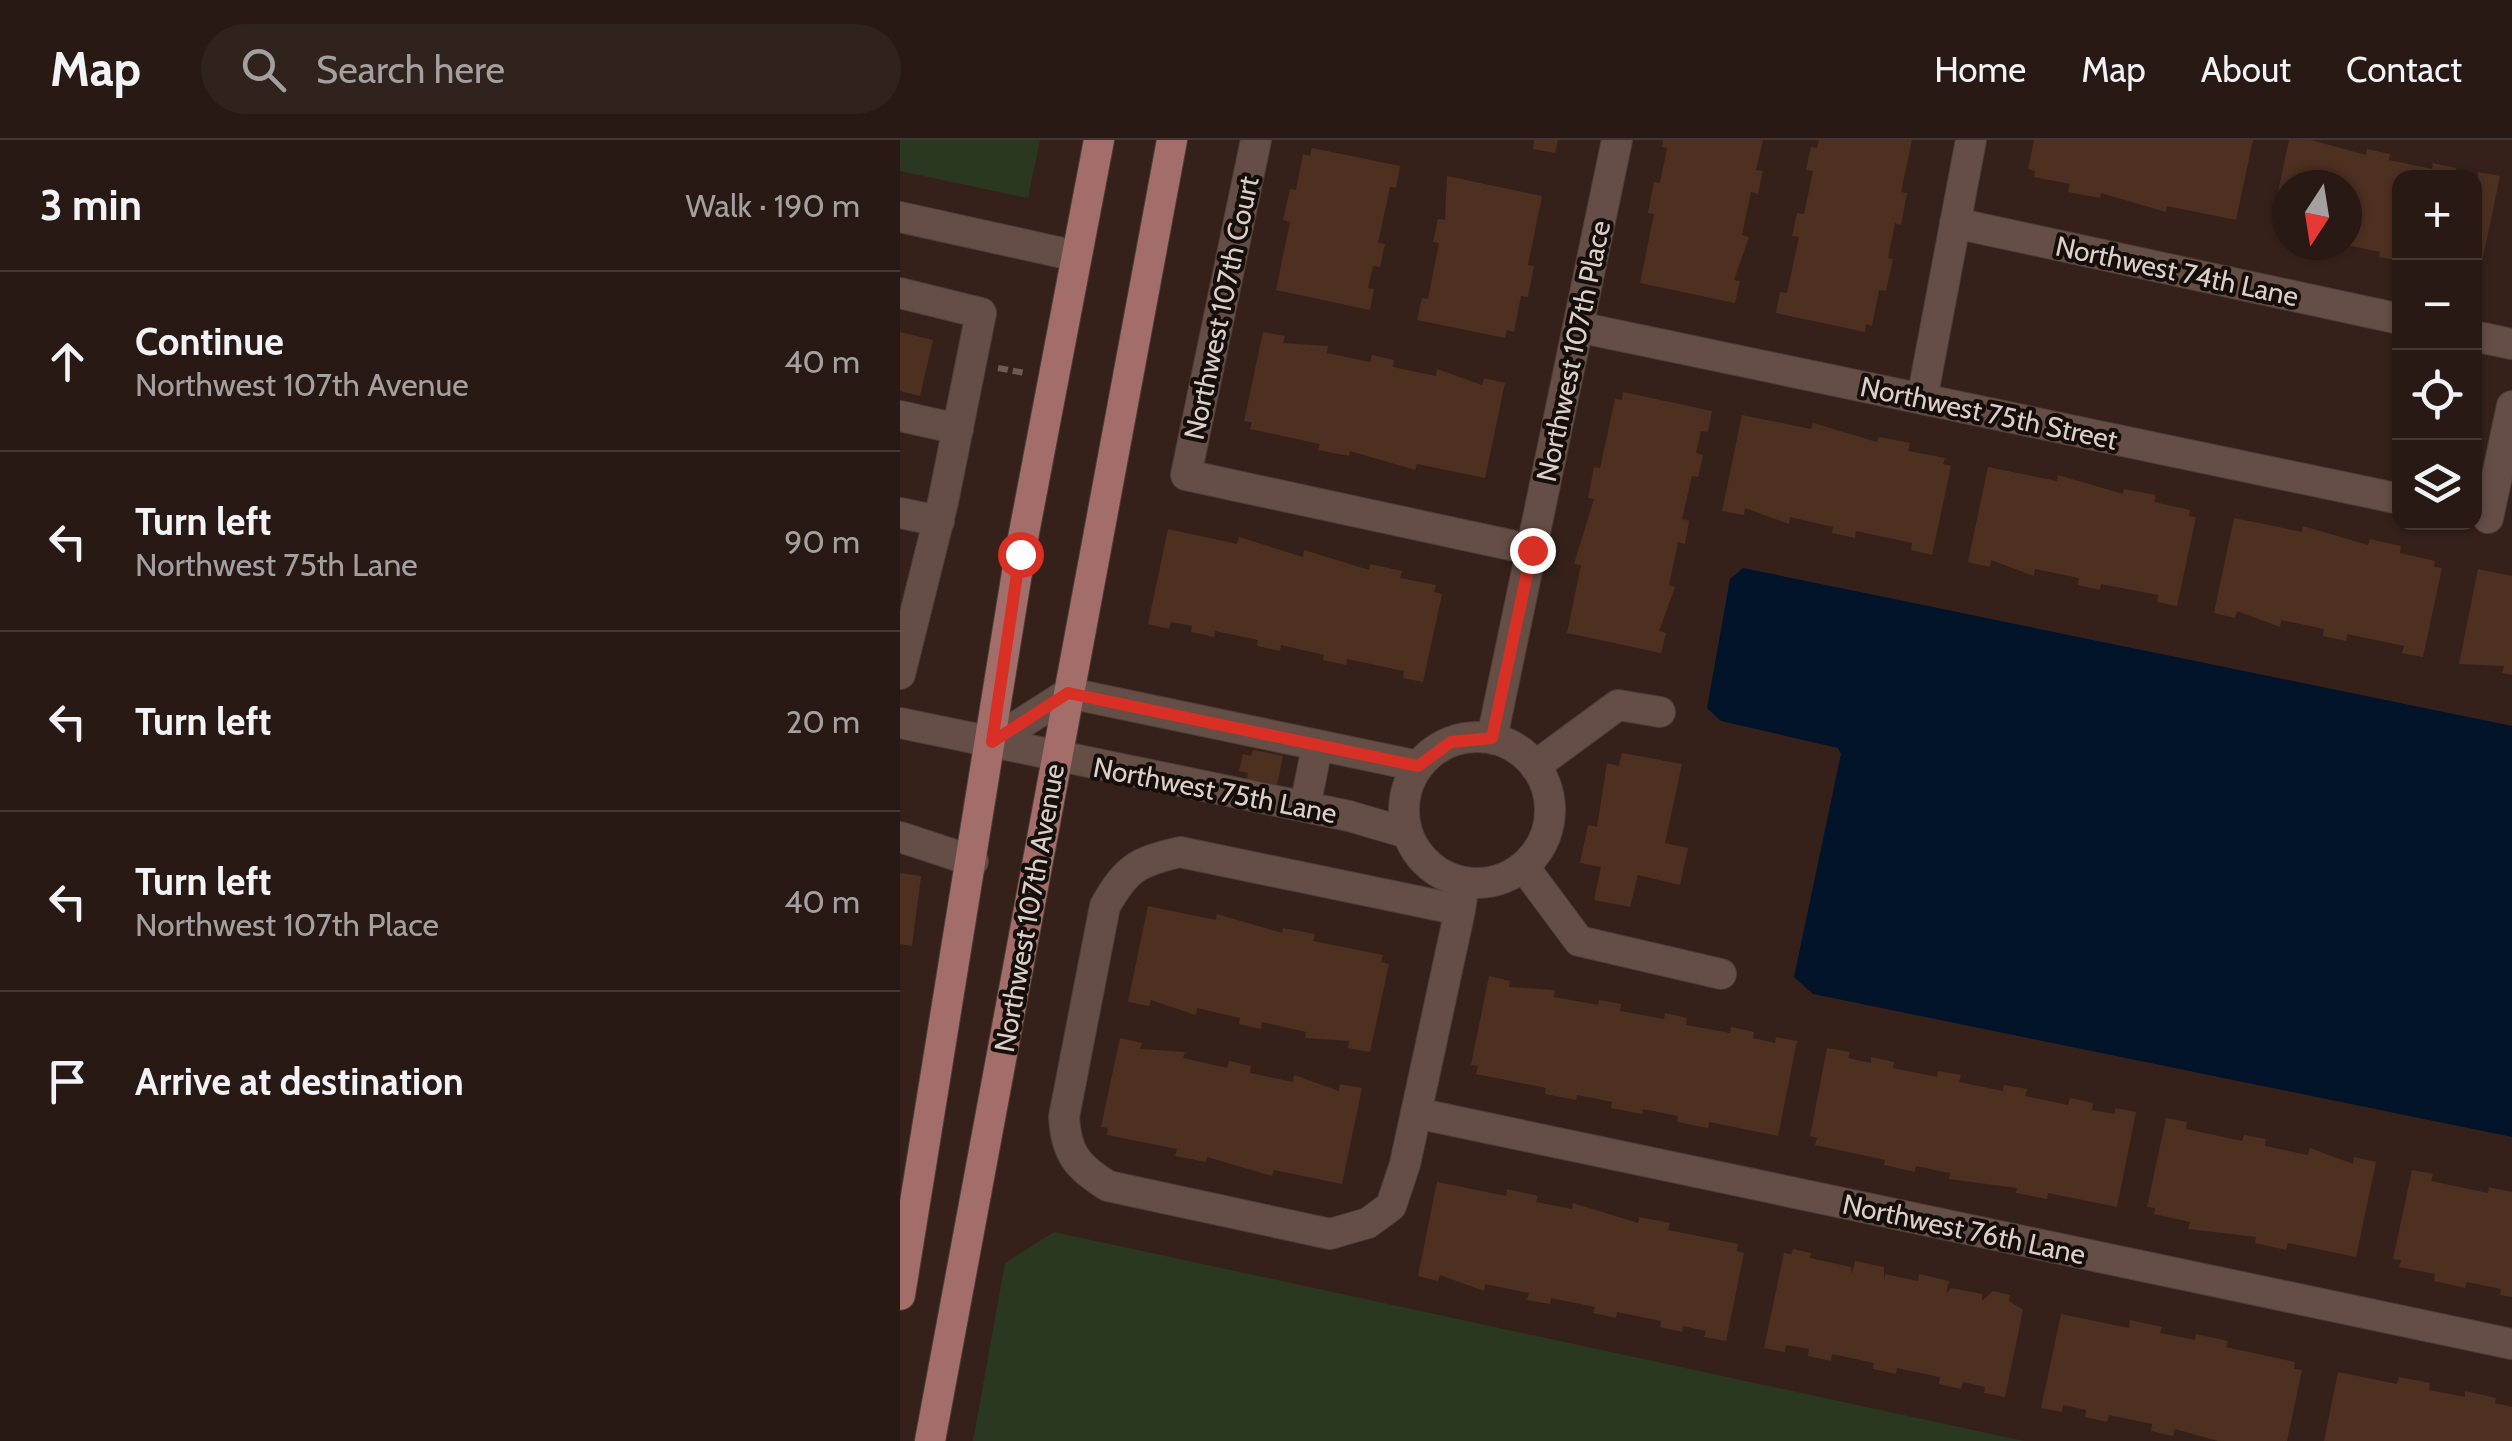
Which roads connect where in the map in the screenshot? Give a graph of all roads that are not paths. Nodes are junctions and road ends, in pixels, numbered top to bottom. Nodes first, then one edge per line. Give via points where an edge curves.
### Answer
1 (1099, 140) edge
2 (1172, 140) edge
3 (1256, 140) edge
4 (1617, 140) edge
5 (1971, 140) edge
6 (900, 218) edge
7 (1955, 223) junction
8 (1076, 256) junction
9 (900, 293) edge
10 (2392, 317) edge
11 (1578, 327) junction
12 (2482, 338) edge
13 (2512, 344) edge
14 (1922, 399) junction
15 (2512, 406) edge
16 (900, 416) edge
17 (958, 429) junction
18 (2392, 497) edge
19 (900, 512) edge
20 (2492, 518) edge
21 (939, 521) junction
22 (1532, 550) junction
23 (900, 674) edge
24 (1068, 693) junction
25 (1660, 712) dead end
26 (900, 723) edge
27 (1492, 738) junction
28 (992, 742) junction
29 (1317, 747) junction
30 (1056, 757) junction
31 (1418, 766) junction
32 (1536, 766) junction
33 (1304, 807) junction
34 (1407, 834) junction
35 (900, 837) edge
36 (973, 861) junction
37 (1524, 867) junction
38 (1462, 896) junction
39 (1721, 974) dead end
40 (1416, 1113) junction
41 (901, 1281) edge
42 (2512, 1344) edge
43 (930, 1441) edge

1 - 8 main road
2 - 24 main road, Northwest 107th Avenue
3 - 22 street, Northwest 107th Court via 1186,476
4 - 11 street, Northwest 107th Place
5 - 7 street
6 - 8 street
7 - 10 street, Northwest 74th Lane
7 - 14 street
8 - 28 main road
9 - 17 street via 981,313
11 - 14 street, Northwest 75th Street
11 - 22 street, Northwest 107th Place
12 - 13 street
14 - 18 street, Northwest 75th Street
15 - 20 street
16 - 17 street
17 - 21 street
19 - 21 street
21 - 23 street
22 - 27 street, Northwest 107th Place
24 - 28 street
24 - 29 street
24 - 30 main road, Northwest 107th Avenue
25 - 32 street via 1618,705
26 - 28 street, Northwest 75th Lane
27 - 31 street via 1451,742
27 - 32 street
28 - 30 street, Northwest 75th Lane
28 - 36 main road
29 - 31 street
29 - 33 street
30 - 33 street, Northwest 75th Lane
30 - 43 main road, Northwest 107th Avenue
31 - 34 street via 1403,803
32 - 37 street via 1546,786 1548,830
33 - 34 street, Northwest 75th Lane
34 - 38 street via 1424,862
35 - 36 street
36 - 41 main road
37 - 38 street
37 - 39 street via 1578,941
38 - 40 street
38 - 40 street via 1180,852 1141,862 1120,880 1106,906 1064,1117 1065,1146 1081,1170 1108,1186 1330,1234 1368,1223 1391,1206
40 - 42 street, Northwest 76th Lane

